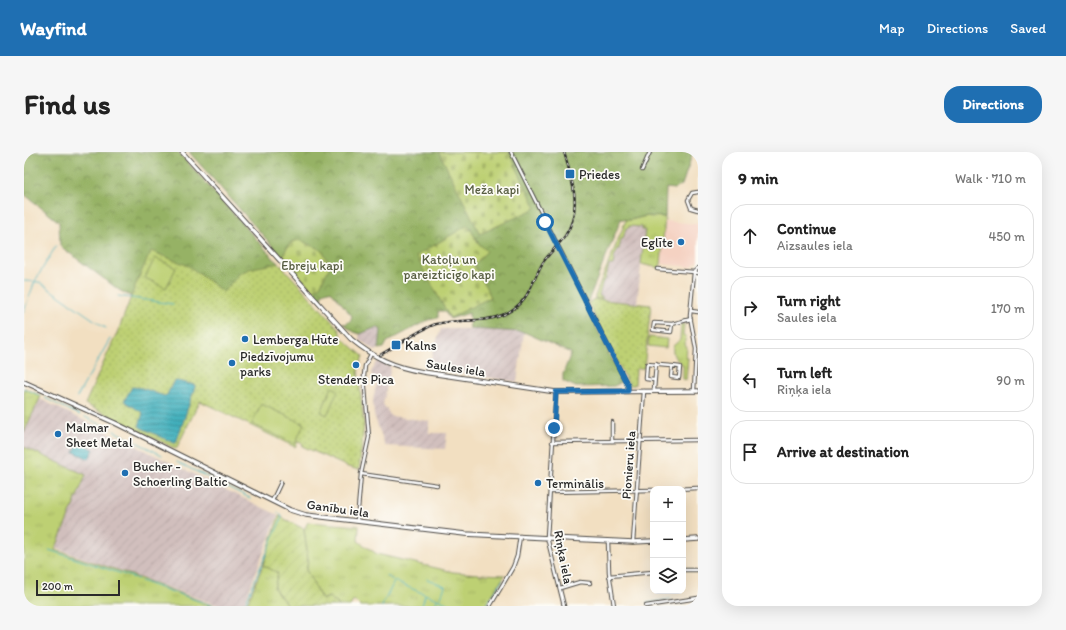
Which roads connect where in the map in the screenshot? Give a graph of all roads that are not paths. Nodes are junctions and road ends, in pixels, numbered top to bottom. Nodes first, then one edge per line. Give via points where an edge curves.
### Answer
1 (182, 152) edge
2 (511, 152) edge
3 (650, 152) edge
4 (642, 170) dead end
5 (698, 192) edge
6 (698, 210) edge
7 (698, 268) edge
8 (656, 269) dead end
9 (694, 272) junction
10 (698, 273) edge
11 (690, 311) junction
12 (698, 312) edge
13 (691, 319) junction
14 (672, 324) junction
15 (371, 354) junction
16 (656, 364) junction
17 (672, 366) junction
18 (654, 380) junction
19 (24, 382) edge
20 (644, 390) junction
21 (654, 390) junction
22 (628, 391) junction
23 (696, 391) edge
24 (556, 392) junction
25 (612, 422) dead end
26 (640, 440) junction
27 (698, 440) edge
28 (612, 441) junction
29 (552, 442) junction
30 (362, 474) junction
31 (281, 482) dead end
32 (437, 485) dead end
33 (698, 488) edge
34 (686, 489) edge
35 (636, 490) junction
36 (650, 490) edge
37 (550, 492) junction
38 (272, 501) junction
39 (357, 521) junction
40 (520, 536) junction
41 (547, 537) junction
42 (698, 539) edge
43 (686, 540) edge
44 (608, 541) junction
45 (650, 541) edge
46 (633, 542) junction
47 (686, 570) edge
48 (698, 570) edge
49 (650, 572) edge
50 (609, 576) junction
51 (590, 583) dead end
52 (560, 588) junction
53 (698, 598) edge
54 (490, 606) edge
55 (564, 606) edge
56 (614, 606) edge
57 (646, 606) edge

1 - 15 street, Saules iela via 351,339
2 - 22 street via 628,386
3 - 4 street
5 - 6 street via 692,193 688,200 691,208
7 - 9 street
8 - 9 street
9 - 10 street
9 - 11 street
11 - 12 street
11 - 13 street
13 - 14 street
13 - 23 street via 697,358
14 - 14 street via 654,323 653,330 671,332
15 - 24 street, Saules iela via 405,369
15 - 30 street via 365,366 364,376 369,437
16 - 17 street
16 - 18 street
16 - 18 street via 647,364 646,371 646,379
17 - 17 street via 680,367 679,378 671,377
18 - 21 street
19 - 38 street, Ganību iela via 115,423
20 - 21 street, Saules iela
20 - 22 street, Saules iela
20 - 26 street, Pionieru iela
21 - 23 street, Saules iela
22 - 24 street, Saules iela
24 - 29 street, Riņķa iela
25 - 28 street
26 - 27 street
26 - 28 street
26 - 35 street, Pionieru iela
28 - 29 street
29 - 37 street, Riņķa iela
30 - 32 street
30 - 39 street
31 - 38 street
33 - 34 street
35 - 36 street
35 - 37 street
35 - 46 street, Pionieru iela
37 - 41 street, Riņķa iela
38 - 39 street, Ganību iela via 306,514
39 - 40 street, Ganību iela via 465,534
40 - 41 street, Ganību iela
40 - 54 street via 513,567
41 - 44 street, Ganību iela
41 - 52 street, Riņķa iela
42 - 43 street
44 - 46 street, Ganību iela
44 - 50 street
45 - 46 street, Ganību iela
47 - 48 street
49 - 50 street
50 - 56 street
51 - 52 street via 580,582
52 - 55 street, Riņķa iela
53 - 57 street

